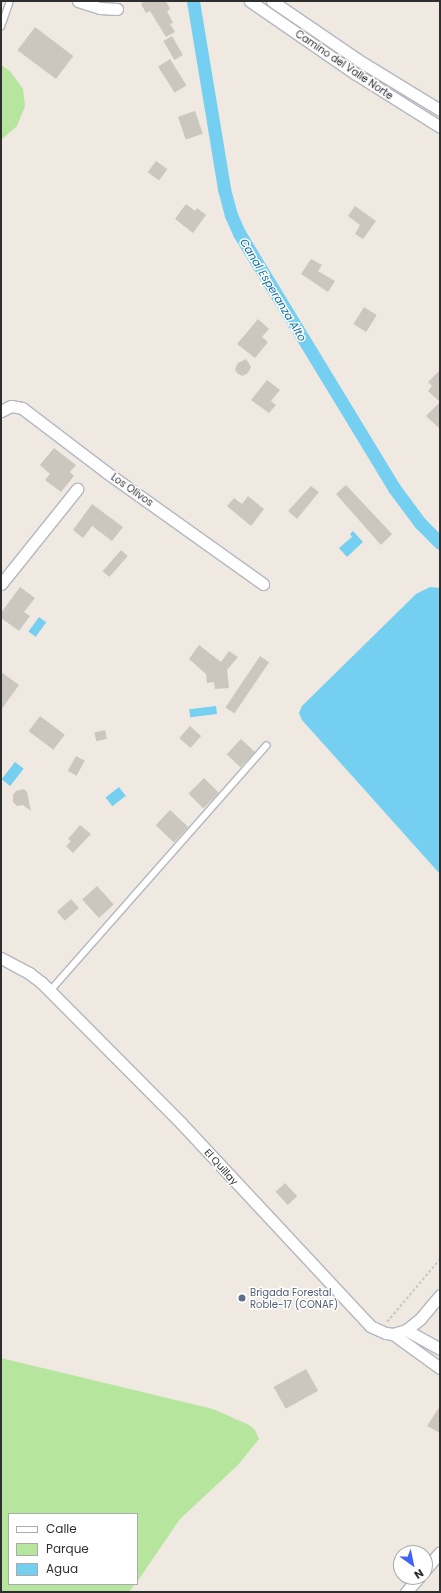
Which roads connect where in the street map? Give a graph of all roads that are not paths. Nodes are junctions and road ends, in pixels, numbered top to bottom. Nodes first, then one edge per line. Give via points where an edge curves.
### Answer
1 (10, 1) edge
2 (78, 1) edge
3 (250, 1) edge
4 (272, 1) edge
5 (118, 9) dead end
6 (1, 27) edge
7 (440, 110) edge
8 (440, 127) edge
9 (1, 411) edge
10 (77, 489) dead end
11 (1, 584) edge
12 (263, 584) dead end
13 (266, 746) dead end
14 (1, 958) edge
15 (50, 991) junction
16 (440, 1295) edge
17 (406, 1330) junction
18 (393, 1334) junction
19 (440, 1349) edge
20 (440, 1368) edge
21 (440, 1552) edge
22 (433, 1560) edge

1 - 6 lane
2 - 5 street via 100,8
3 - 8 street, Camino del Valle Norte via 356,74
4 - 7 street, Camino del Valle Norte
9 - 12 street, Los Olivos via 11,406 22,408 106,472
10 - 11 street
13 - 15 lane
14 - 15 street, El Quillay via 29,973
15 - 18 street, El Quillay via 181,1123 356,1313 370,1326
16 - 17 street, El Quillay via 420,1319
17 - 18 street, El Quillay
17 - 19 street
18 - 20 street
21 - 22 street

